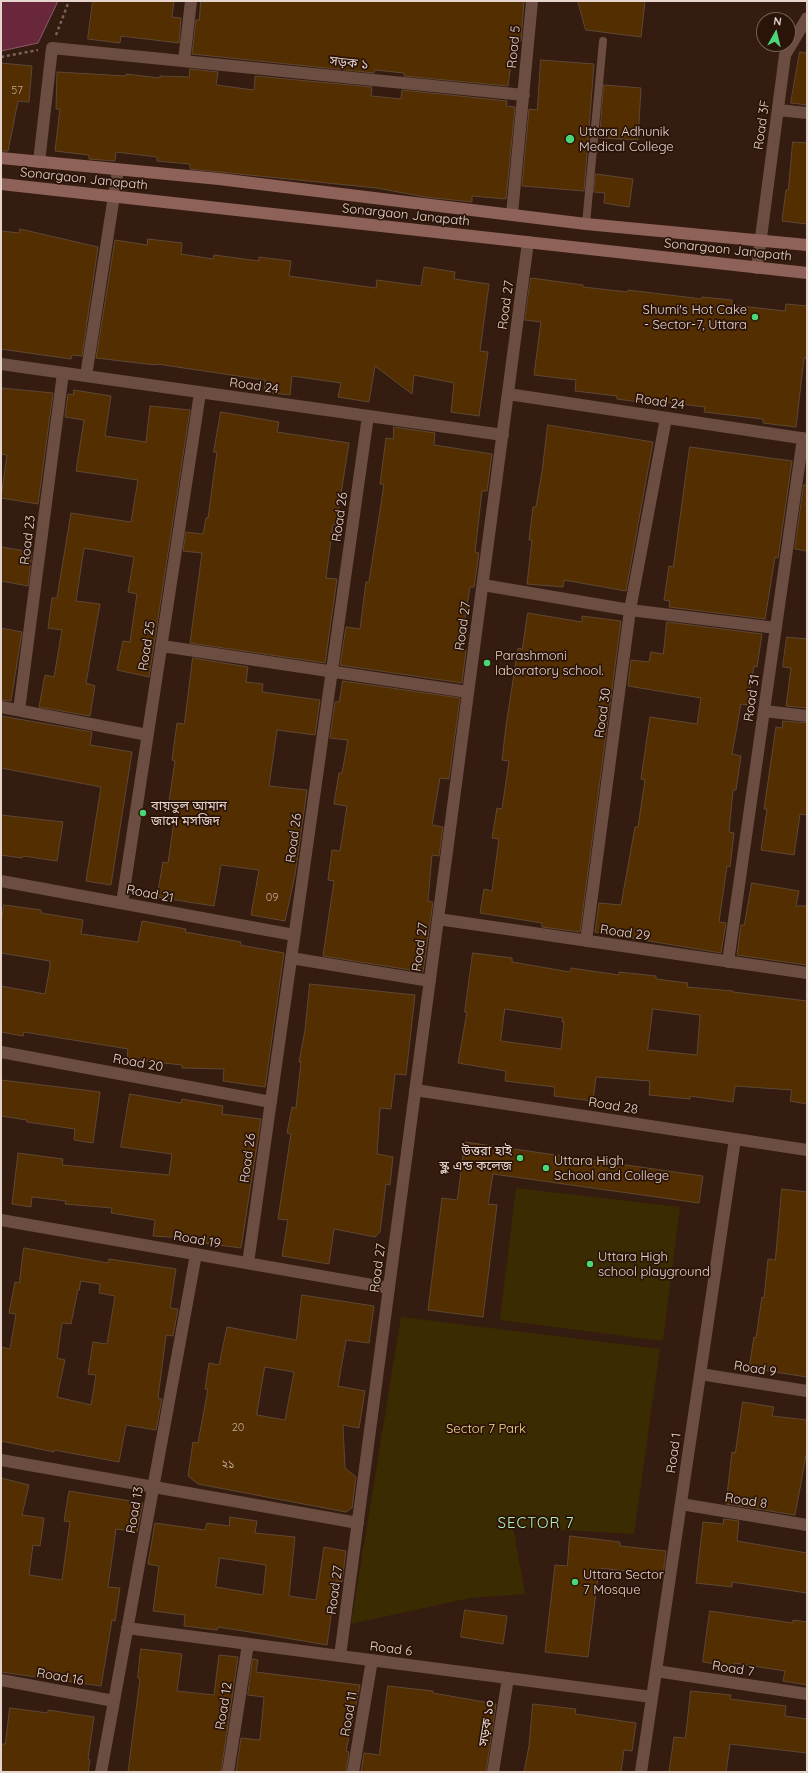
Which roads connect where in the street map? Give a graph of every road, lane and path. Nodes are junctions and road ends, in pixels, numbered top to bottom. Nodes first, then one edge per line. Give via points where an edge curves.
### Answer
1 (191, 1) edge
2 (532, 1) edge
3 (807, 18) edge
4 (603, 41) dead end
5 (184, 61) junction
6 (524, 95) junction
7 (778, 110) junction
8 (807, 113) edge
9 (1, 158) edge
10 (39, 162) junction
11 (118, 170) junction
12 (1, 184) edge
13 (114, 196) junction
14 (512, 214) junction
15 (586, 224) junction
16 (760, 241) junction
17 (528, 242) junction
18 (807, 246) edge
19 (757, 268) junction
20 (807, 273) edge
21 (1, 364) edge
22 (63, 373) junction
23 (86, 376) junction
24 (200, 392) junction
25 (508, 394) junction
26 (368, 416) junction
27 (666, 418) junction
28 (503, 435) junction
29 (805, 438) edge
30 (483, 585) junction
31 (630, 610) junction
32 (776, 628) junction
33 (162, 646) junction
34 (332, 672) junction
35 (468, 692) junction
36 (1, 707) edge
37 (20, 710) junction
38 (764, 711) junction
39 (807, 716) edge
40 (148, 735) junction
41 (1, 881) edge
42 (122, 903) junction
43 (438, 919) junction
44 (294, 935) junction
45 (586, 941) junction
46 (291, 958) junction
47 (728, 962) junction
48 (807, 973) edge
49 (430, 981) junction
50 (1, 1052) edge
51 (415, 1090) junction
52 (271, 1102) junction
53 (734, 1139) junction
54 (807, 1150) edge
55 (1, 1220) edge
56 (196, 1254) junction
57 (248, 1263) junction
58 (389, 1288) junction
59 (700, 1374) junction
60 (807, 1391) edge
61 (1, 1460) edge
62 (153, 1486) junction
63 (680, 1504) junction
64 (358, 1523) junction
65 (807, 1525) edge
66 (127, 1628) junction
67 (248, 1644) junction
68 (340, 1656) junction
69 (372, 1660) junction
70 (656, 1671) junction
71 (508, 1678) junction
72 (1, 1680) edge
73 (807, 1694) edge
74 (652, 1697) junction
75 (114, 1701) junction
76 (101, 1772) edge
77 (228, 1772) edge
78 (353, 1772) edge
79 (493, 1772) edge
80 (641, 1772) edge

1 - 5 street
2 - 6 street, Road 5
3 - 7 street, Road 3F via 785,54
4 - 15 lane
5 - 6 street, সড়ক ১
5 - 10 street, সড়ক ১ via 52,48
6 - 14 street
7 - 8 street
7 - 16 street, Road 3F
9 - 10 main road, Sonargaon Janapath
10 - 11 main road, Sonargaon Janapath
11 - 13 street
11 - 14 main road, Sonargaon Janapath via 219,179
12 - 13 main road, Sonargaon Janapath
13 - 17 main road, Sonargaon Janapath
13 - 23 street
14 - 15 main road, Sonargaon Janapath
15 - 16 main road, Sonargaon Janapath
16 - 18 main road, Sonargaon Janapath
16 - 19 street, Road 3F
17 - 19 main road, Sonargaon Janapath
17 - 25 street, Road 27
19 - 20 main road, Sonargaon Janapath
21 - 22 street, Road 24
22 - 23 street, Road 24
22 - 37 street, Road 23
23 - 24 street, Road 24
24 - 26 street, Road 24
24 - 33 street, Road 25
25 - 27 street, Road 24
25 - 28 street, Road 27
26 - 28 street, Road 24
26 - 34 street, Road 26
27 - 29 street, Road 24
27 - 31 street, Road 30
28 - 30 street, Road 27
29 - 32 street, Road 31
30 - 31 street
30 - 35 street, Road 27
31 - 32 street
31 - 45 street, Road 30
32 - 38 street, Road 31
33 - 34 street
33 - 40 street, Road 25
34 - 35 street
34 - 44 street, Road 26
35 - 43 street, Road 27
36 - 37 street
37 - 40 street
38 - 39 street
38 - 47 street, Road 31
40 - 42 street, Road 25
41 - 42 street, Road 21
42 - 44 street, Road 21
43 - 45 street, Road 29
43 - 49 street, Road 27
44 - 46 street, Road 26
45 - 47 street, Road 29
46 - 49 street
46 - 52 street, Road 26
47 - 48 street, Road 29
49 - 51 street, Road 27
50 - 52 street, Road 20
51 - 53 street, Road 28
51 - 58 street, Road 27
52 - 57 street, Road 26
53 - 54 street, Road 28
53 - 59 street, Road 1
55 - 56 street, Road 19
56 - 57 street, Road 19
56 - 62 street, Road 13
57 - 58 street, Road 19
58 - 64 street, Road 27
59 - 60 street, Road 9
59 - 63 street, Road 1
61 - 62 street
62 - 64 street
62 - 66 street, Road 13
63 - 65 street, Road 8
63 - 70 street, Road 1
64 - 68 street, Road 27
66 - 67 street, Road 6
66 - 75 street, Road 13
67 - 68 street, Road 6
67 - 77 street, Road 12
68 - 69 street, Road 6
69 - 71 street, Road 6
69 - 78 street, Road 11
70 - 73 street, Road 7
70 - 74 street, Road 1
71 - 74 street, Road 6
71 - 79 street, সড়ক ১০
72 - 75 street, Road 16
74 - 80 street, Road 1
75 - 76 street, Road 13

